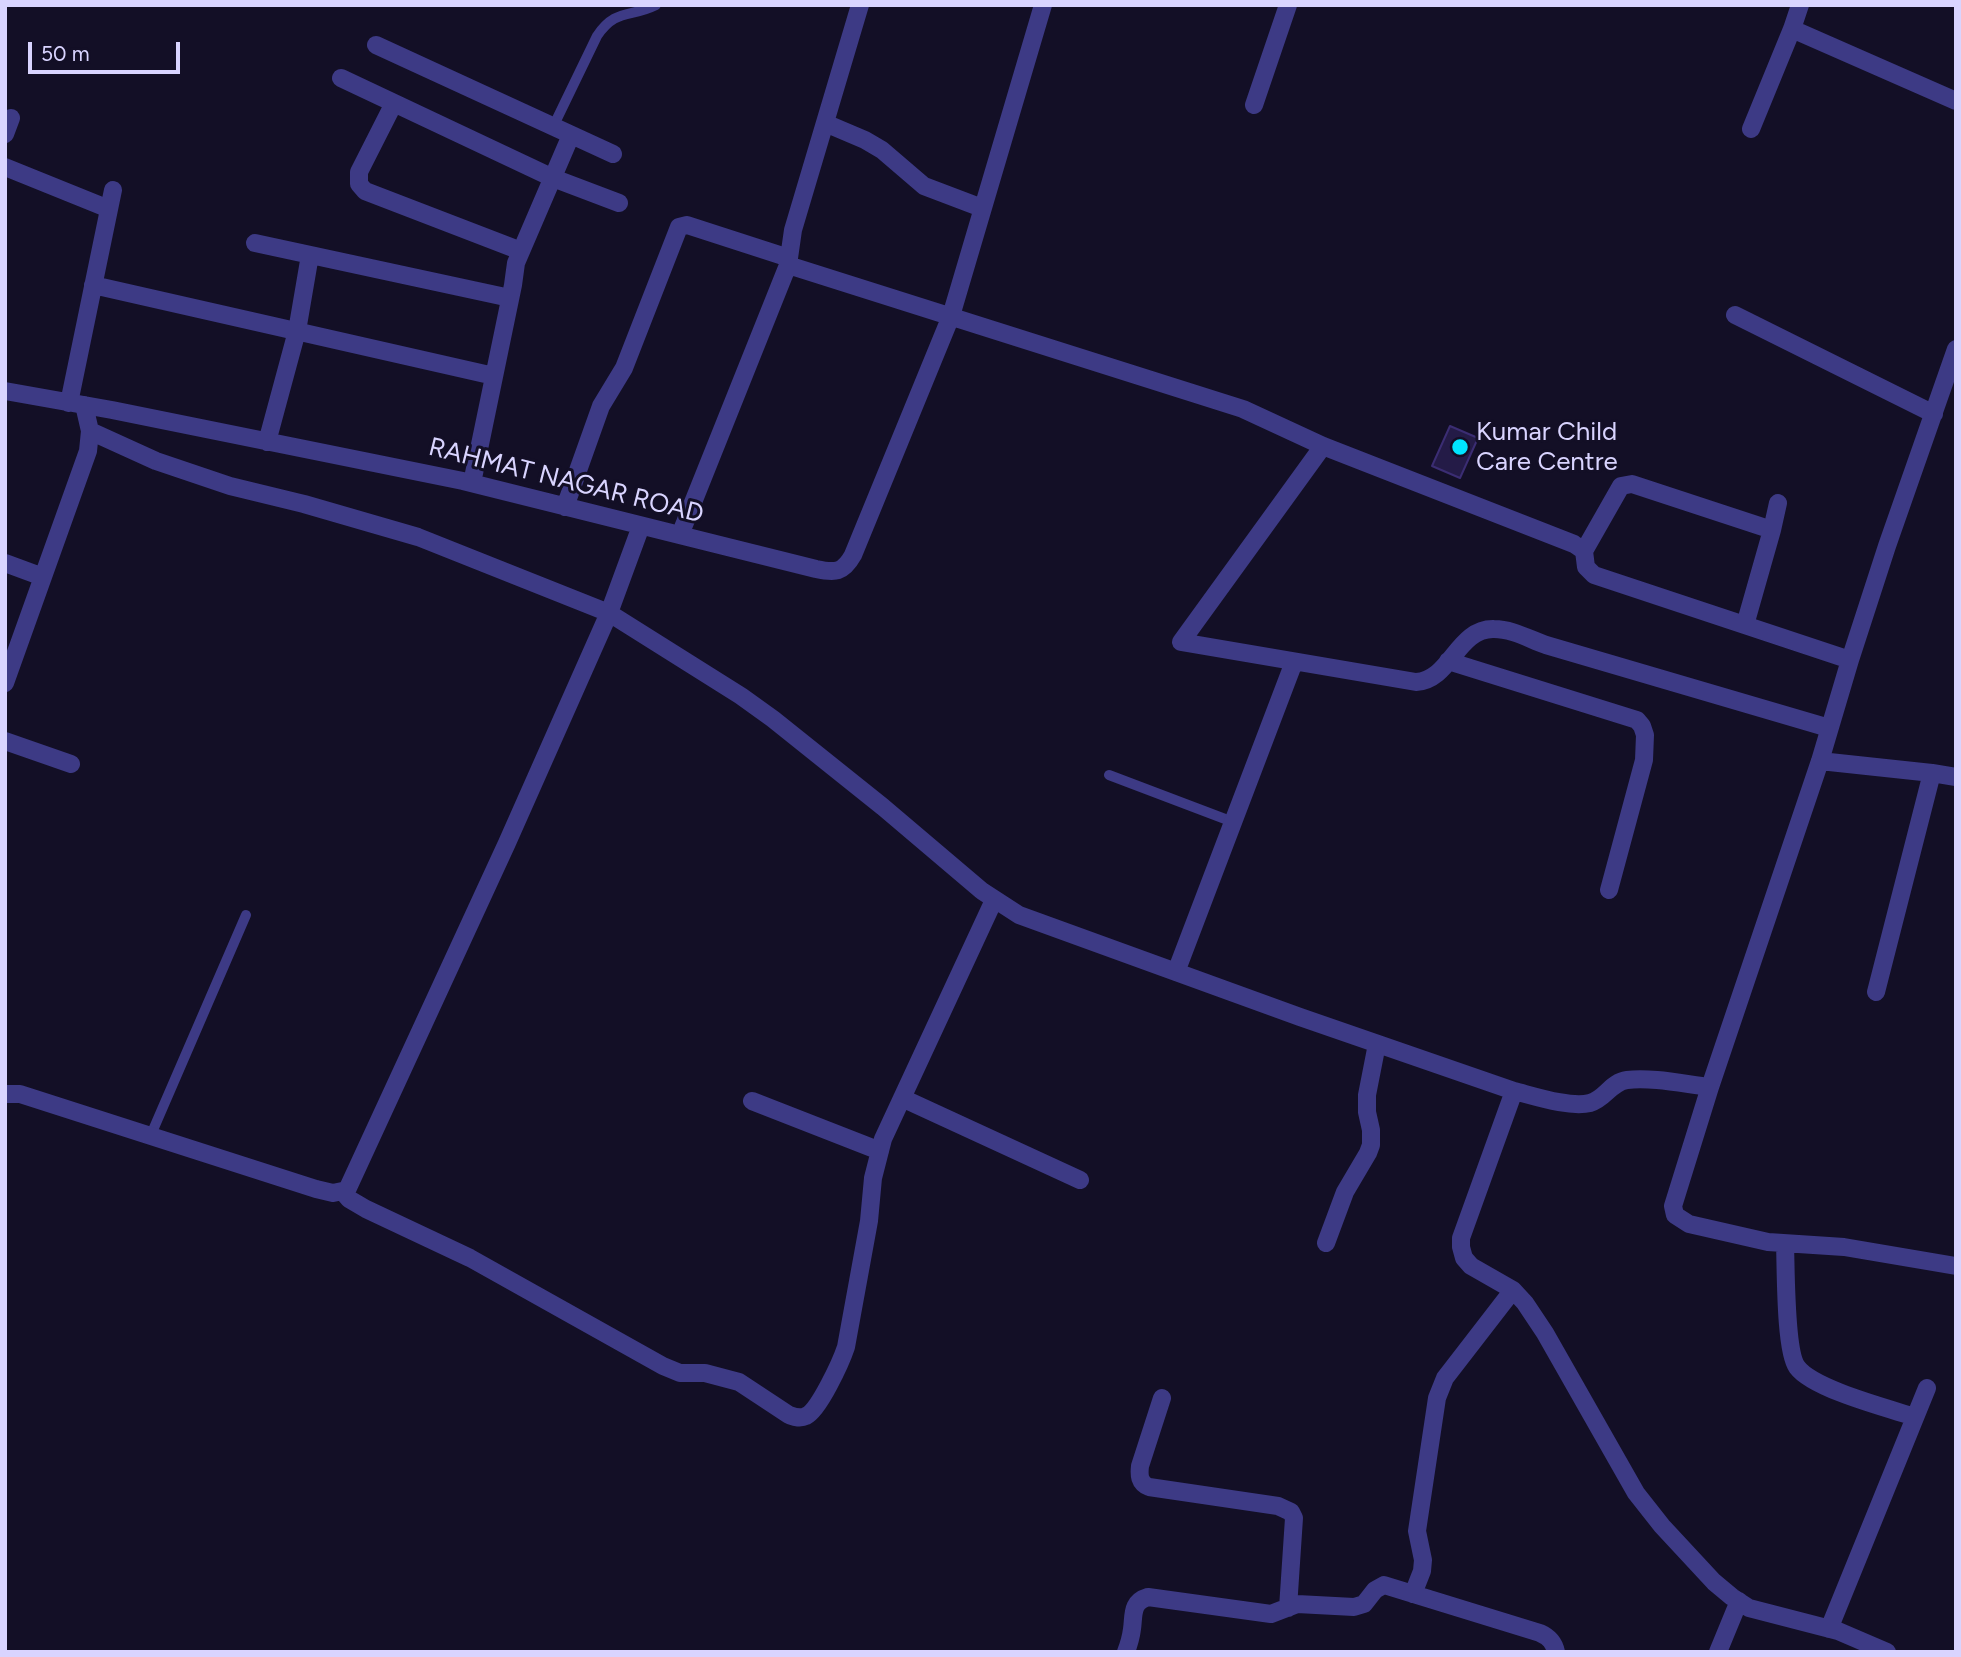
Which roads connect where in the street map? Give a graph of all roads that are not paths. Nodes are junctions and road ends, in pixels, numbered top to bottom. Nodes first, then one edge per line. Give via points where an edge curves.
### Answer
1 (656, 5) edge
2 (860, 5) edge
3 (1043, 5) edge
4 (1288, 5) edge
5 (1800, 5) edge
6 (1792, 29) junction
7 (376, 45) dead end
8 (341, 78) dead end
9 (1956, 102) edge
10 (394, 103) junction
11 (1254, 105) dead end
12 (825, 123) junction
13 (553, 127) junction
14 (1751, 129) dead end
15 (571, 135) junction
16 (613, 155) dead end
17 (5, 167) edge
18 (553, 178) junction
19 (113, 190) dead end
20 (619, 203) dead end
21 (982, 208) junction
22 (109, 209) junction
23 (255, 243) dead end
24 (521, 251) junction
25 (310, 255) junction
26 (788, 262) junction
27 (93, 285) junction
28 (510, 298) junction
29 (1735, 315) dead end
30 (951, 316) junction
31 (297, 331) junction
32 (1956, 349) edge
33 (494, 376) junction
34 (5, 391) edge
35 (76, 404) junction
36 (1934, 414) junction
37 (90, 431) junction
38 (268, 442) junction
39 (1323, 446) junction
40 (472, 483) junction
41 (1778, 503) dead end
42 (565, 507) junction
43 (641, 526) junction
44 (1772, 530) junction
45 (680, 536) junction
46 (1584, 551) junction
47 (5, 563) edge
48 (43, 577) junction
49 (609, 613) junction
50 (1745, 625) junction
51 (1850, 660) junction
52 (1448, 661) junction
53 (1294, 662) junction
54 (5, 683) edge
55 (1829, 729) junction
56 (5, 741) edge
57 (1820, 761) junction
58 (71, 764) dead end
59 (1933, 773) junction
60 (1109, 775) dead end
61 (1956, 777) edge
62 (1233, 822) junction
63 (1609, 890) dead end
64 (994, 900) junction
65 (246, 915) dead end
66 (1176, 972) junction
67 (1876, 992) dead end
68 (1377, 1044) junction
69 (1710, 1087) junction
70 (1514, 1091) junction
71 (5, 1094) edge
72 (902, 1098) junction
73 (752, 1101) dead end
74 (150, 1137) junction
75 (880, 1152) junction
76 (1080, 1180) dead end
77 (343, 1192) junction
78 (1326, 1243) dead end
79 (1785, 1244) junction
80 (1956, 1266) edge
81 (1513, 1290) junction
82 (1927, 1388) dead end
83 (1162, 1398) dead end
84 (1915, 1417) junction
85 (1413, 1594) junction
86 (1739, 1601) junction
87 (1288, 1608) junction
88 (1829, 1629) junction
89 (1126, 1652) edge
90 (1556, 1652) edge
91 (1718, 1652) edge
92 (1887, 1652) edge

1 - 13 lane via 610,20 602,28
2 - 12 street
3 - 21 street
4 - 11 street
5 - 6 street
6 - 9 street
6 - 14 street
7 - 13 street
8 - 10 street
10 - 18 street
10 - 24 street via 359,172 359,184 365,191
12 - 21 street via 882,150 924,186
12 - 26 street
13 - 15 street
15 - 16 street
15 - 18 street
17 - 22 street
18 - 20 street
18 - 24 street
19 - 22 street
21 - 30 street
22 - 27 street
23 - 25 street
24 - 28 street
25 - 28 street
25 - 31 street
26 - 30 street
26 - 42 street via 691,226 679,227 624,368 601,406
26 - 45 street
27 - 31 street
27 - 35 street
28 - 33 street
29 - 36 street
30 - 39 street via 1243,409
30 - 45 street, RAHMAT NAGAR ROAD via 853,555 841,570 816,569
31 - 33 street
31 - 38 street
32 - 36 street
33 - 40 street
34 - 35 street, RAHMAT NAGAR ROAD
35 - 37 street
35 - 38 street, RAHMAT NAGAR ROAD
36 - 51 street
37 - 48 street via 88,451
37 - 49 street via 220,483 418,537
38 - 40 street, RAHMAT NAGAR ROAD
39 - 46 street
39 - 53 street via 1181,642
40 - 42 street, RAHMAT NAGAR ROAD
41 - 44 street
42 - 43 street, RAHMAT NAGAR ROAD
43 - 45 street, RAHMAT NAGAR ROAD
43 - 49 street
44 - 46 street via 1627,484 1621,486
44 - 50 street
46 - 50 street via 1586,567 1594,575
47 - 48 street
48 - 54 street
49 - 64 street via 772,719
49 - 77 street via 351,1185
50 - 51 street
51 - 55 street
52 - 53 street via 1432,678 1416,682
52 - 55 street via 1478,632 1504,630
52 - 63 street via 1636,720 1642,726 1644,760
53 - 62 street
55 - 57 street
56 - 58 street
57 - 59 street
57 - 69 street
59 - 61 street
59 - 67 street
60 - 62 lane
62 - 66 street
64 - 66 street via 1018,915
64 - 72 street
65 - 74 lane
66 - 68 street
68 - 70 street
68 - 78 street via 1367,1095 1371,1145 1345,1192
69 - 70 street via 1625,1080 1592,1103 1566,1103
69 - 79 street via 1673,1206 1675,1214 1689,1224
70 - 81 street via 1461,1238 1464,1258 1471,1266
71 - 74 street via 20,1094
72 - 75 street
72 - 76 street
73 - 75 street
74 - 77 street via 333,1194
75 - 77 street via 846,1347 812,1412 798,1418 739,1382 663,1366 470,1258 366,1209
79 - 80 street via 1844,1247
79 - 84 street via 1790,1350 1797,1367 1822,1386
81 - 85 street via 1452,1368 1437,1398 1417,1531 1422,1571
81 - 86 street via 1545,1334 1636,1493 1714,1583
82 - 84 street
83 - 87 street via 1140,1466 1141,1482 1291,1512
84 - 88 street
85 - 87 street via 1384,1585 1354,1607 1297,1604
85 - 90 street via 1540,1633 1549,1637
86 - 88 street
86 - 91 street
87 - 89 street via 1271,1614 1143,1598 1133,1610
88 - 92 street

